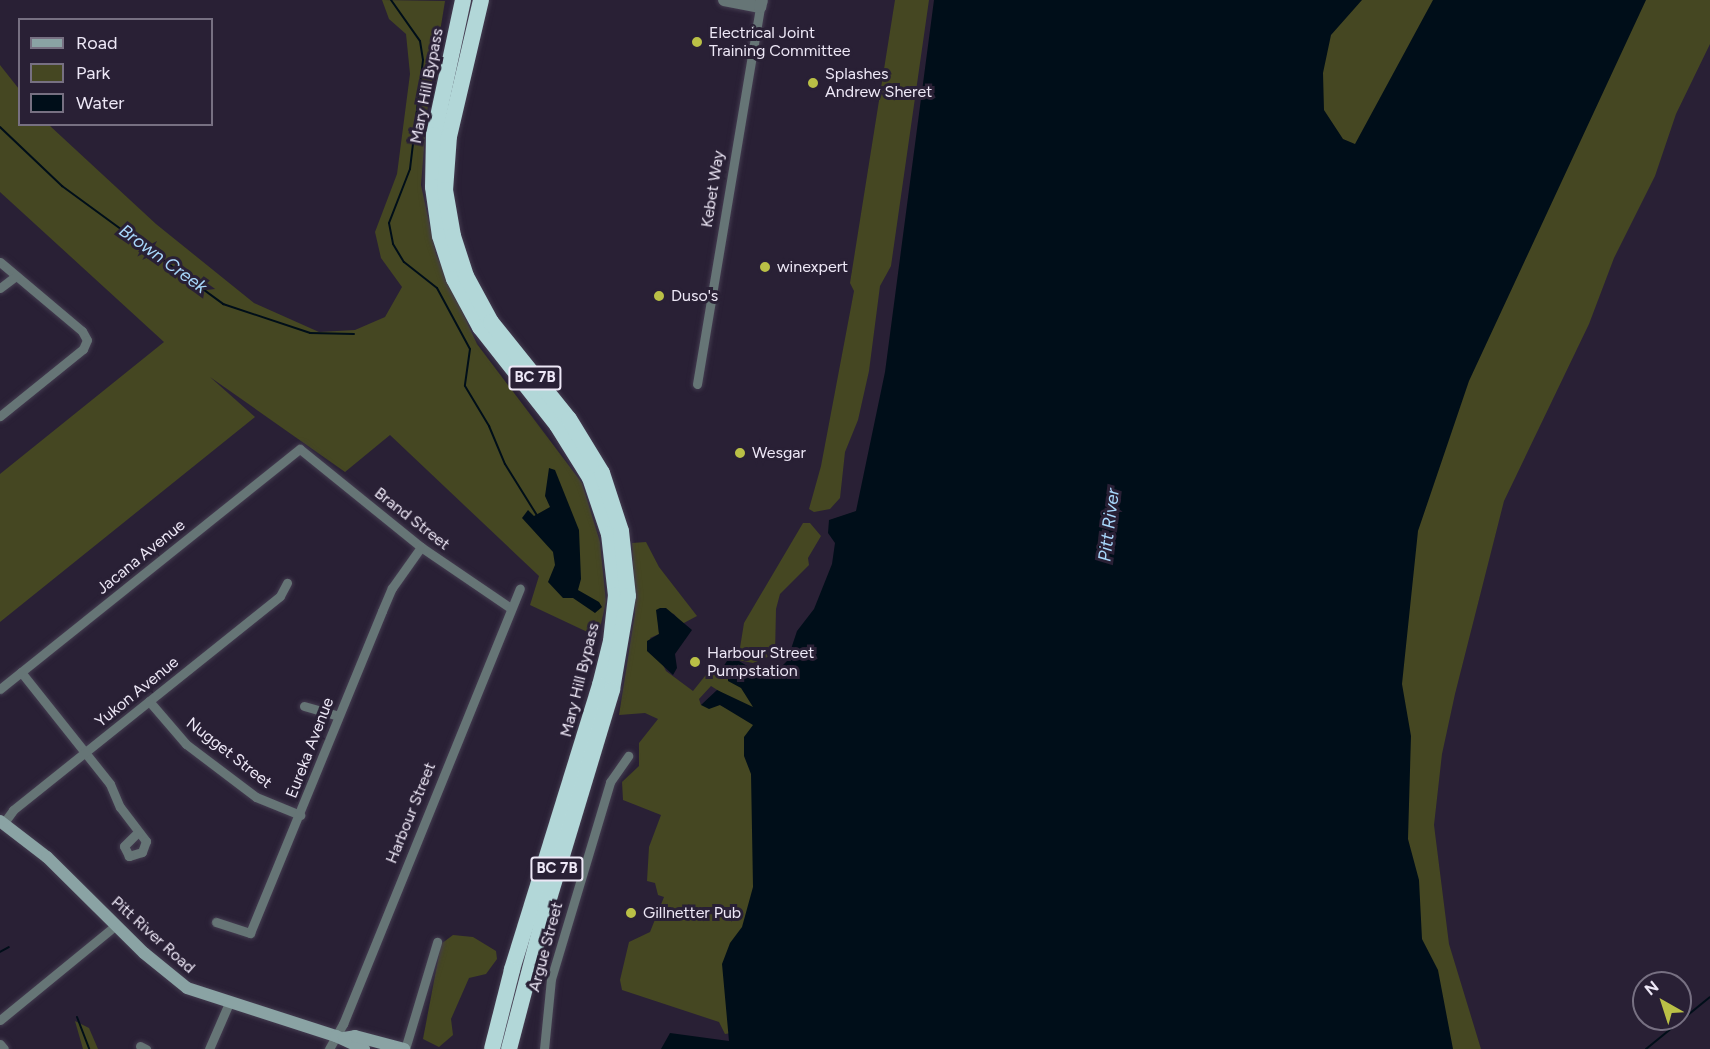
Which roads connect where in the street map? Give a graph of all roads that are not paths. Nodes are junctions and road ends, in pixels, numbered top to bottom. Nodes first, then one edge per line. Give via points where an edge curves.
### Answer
1 (463, 0) edge
2 (481, 0) edge
3 (724, 0) edge
4 (761, 3) edge
5 (0, 262) edge
6 (16, 276) junction
7 (0, 288) edge
8 (697, 384) dead end
9 (0, 416) edge
10 (300, 449) joint
11 (422, 547) junction
12 (287, 583) dead end
13 (520, 589) dead end
14 (509, 607) junction
15 (21, 672) junction
16 (0, 689) edge
17 (149, 701) junction
18 (303, 706) dead end
19 (338, 716) junction
20 (85, 753) junction
21 (628, 756) dead end
22 (300, 815) junction
23 (1, 823) edge
24 (138, 832) dead end
25 (216, 922) dead end
26 (115, 926) junction
27 (437, 942) dead end
28 (229, 1003) junction
29 (0, 1020) edge
30 (340, 1037) junction
31 (0, 1044) edge
32 (490, 1044) edge
33 (4, 1049) edge
34 (209, 1049) edge
35 (329, 1049) edge
36 (364, 1049) edge
37 (405, 1049) edge
38 (508, 1049) edge
39 (544, 1049) edge

1 - 32 highway, Mary Hill Bypass / BC 7B via 437,115 432,162 440,237 454,279 480,327 557,425 590,478 609,534 616,595 611,641 600,685
2 - 38 highway, Mary Hill Bypass / BC 7B via 448,136 445,190 453,236 466,276 491,322 569,419 602,473 621,531 628,596 612,690
3 - 4 street
4 - 8 street, Kebet Way
5 - 6 street
6 - 7 street
6 - 9 street via 76,325 87,340 83,349
10 - 11 street, Brand Street
10 - 15 street, Jacana Avenue
11 - 14 street, Brand Street
11 - 19 street, Eureka Avenue via 392,588
12 - 17 street, Yukon Avenue via 280,596
13 - 14 street, Harbour Street
14 - 30 street, Harbour Street
15 - 16 street, Jacana Avenue
15 - 20 street
17 - 20 street, Yukon Avenue
17 - 22 street, Nugget Street via 181,739 248,791
18 - 19 street
19 - 22 street, Eureka Avenue
20 - 23 street, Yukon Avenue
20 - 24 street via 110,784 118,804
21 - 39 street, Argue Street via 610,782 551,979
22 - 25 street, Eureka Avenue via 250,933
23 - 26 main road, Pitt River Road via 47,857
26 - 28 main road, Pitt River Road via 187,988
26 - 29 street
27 - 37 street
28 - 30 main road, Pitt River Road
28 - 34 street
30 - 35 street, Harbour Street
30 - 36 main road, Pitt River Road
30 - 37 main road, Pitt River Road via 355,1035
31 - 33 street

